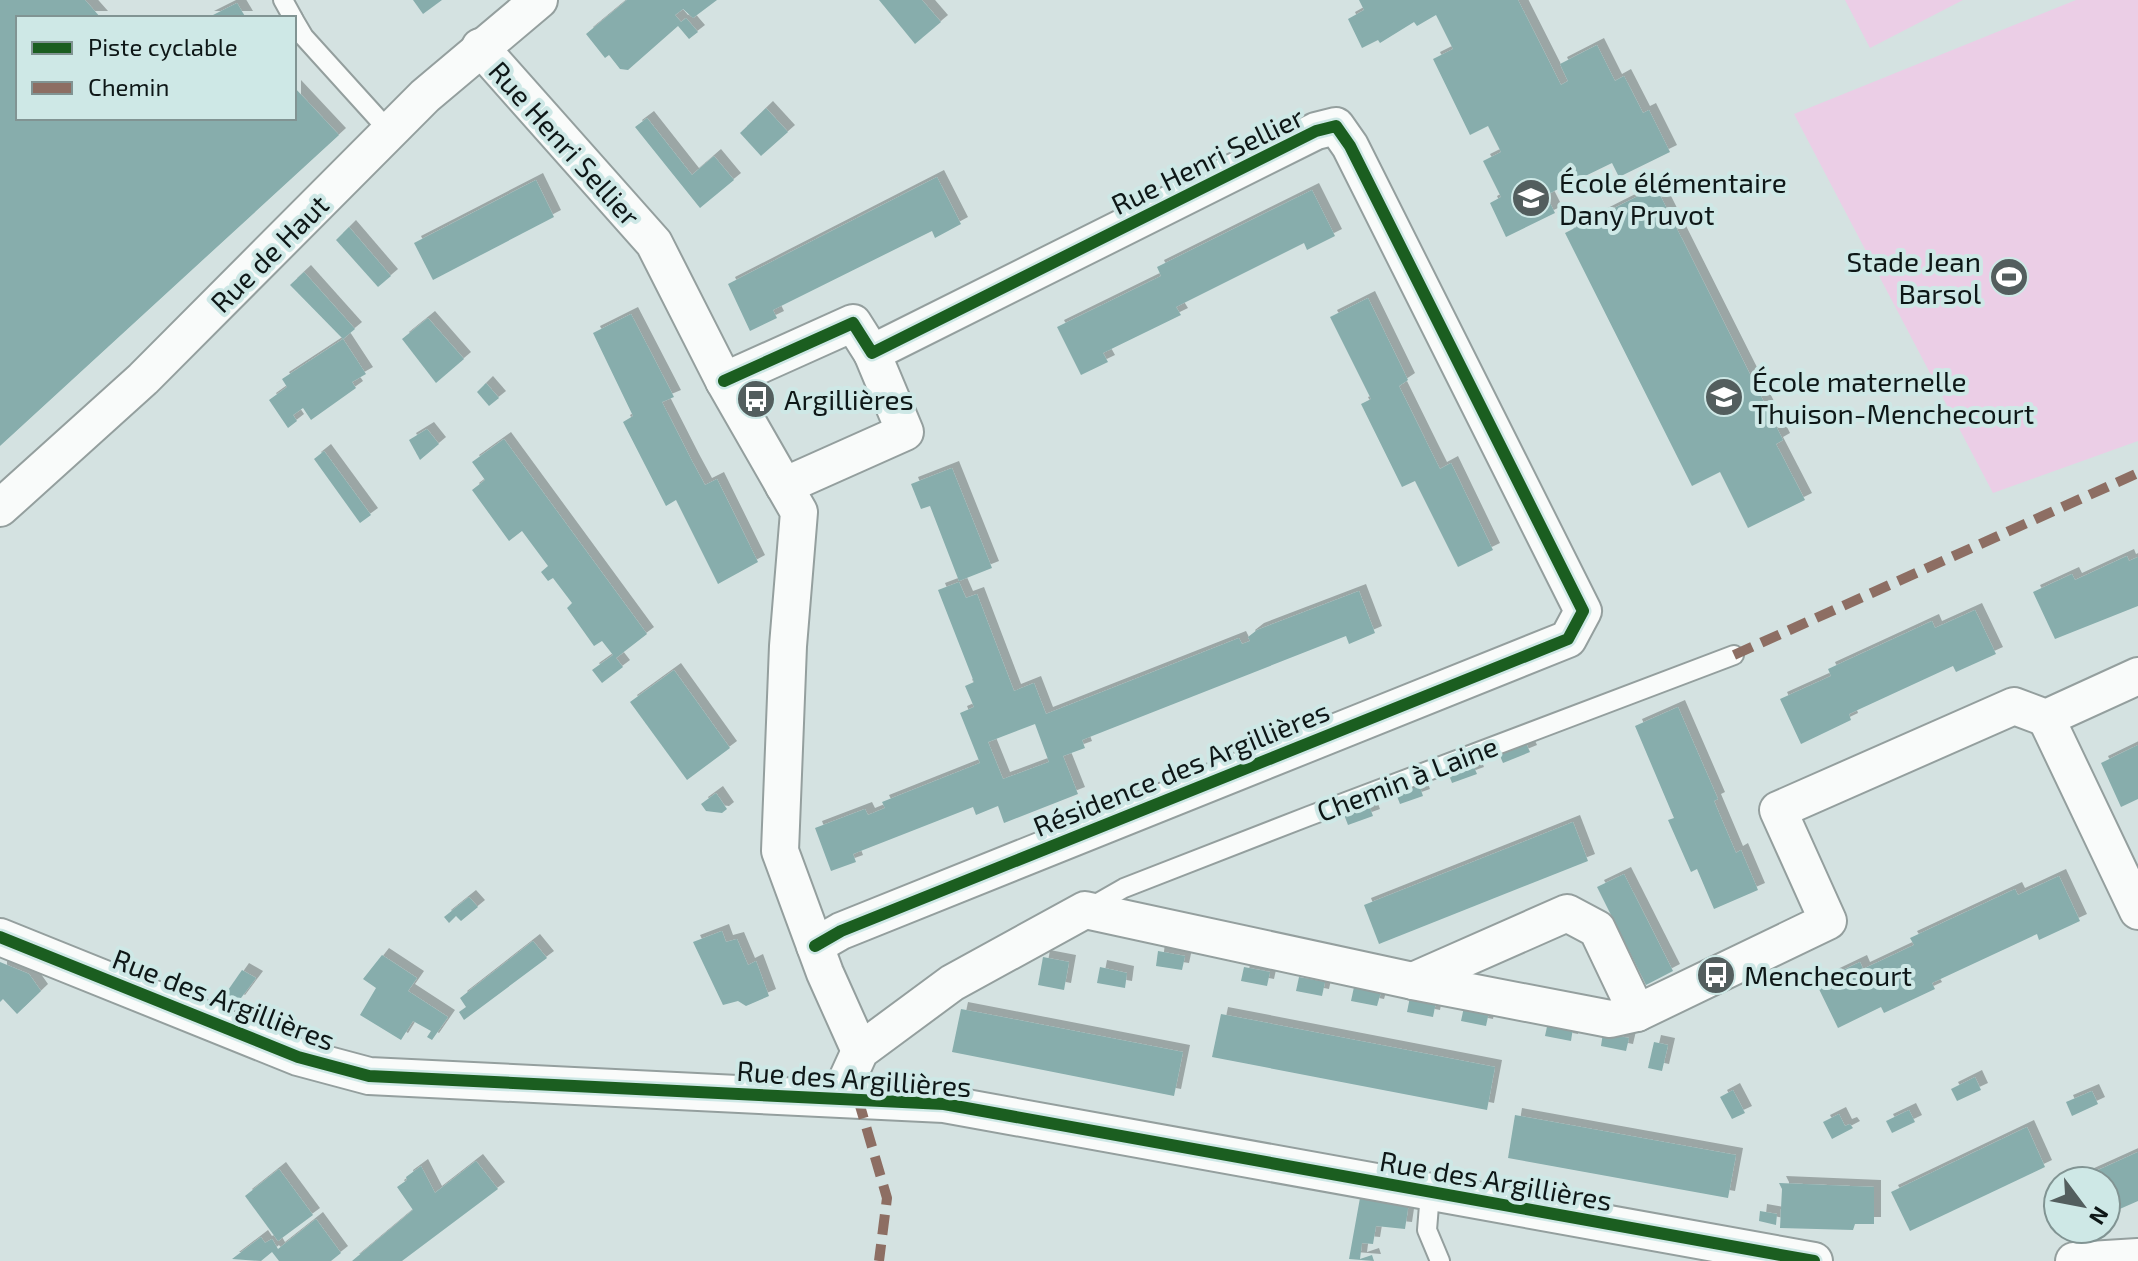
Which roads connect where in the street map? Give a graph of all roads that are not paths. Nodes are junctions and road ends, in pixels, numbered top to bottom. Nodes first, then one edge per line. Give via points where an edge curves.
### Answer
1 (539, 0) edge
2 (296, 23) edge
3 (480, 47) junction
4 (390, 132) junction
5 (872, 353) junction
6 (724, 381) junction
7 (784, 486) junction
8 (0, 508) edge
9 (1568, 639) joint
10 (1734, 655) dead end
11 (2138, 676) edge
12 (2046, 718) junction
13 (1085, 910) junction
14 (2138, 911) edge
15 (0, 937) edge
16 (815, 946) junction
17 (1413, 981) junction
18 (1637, 1013) junction
19 (860, 1051) junction
20 (839, 1097) junction
21 (1430, 1193) junction
22 (2138, 1257) edge
23 (1440, 1261) edge
24 (1814, 1261) edge
25 (2074, 1261) edge

1 - 3 street, Rue de Haut
2 - 4 lane
3 - 4 street, Rue de Haut
3 - 6 street, Rue Henri Sellier via 654,243
4 - 8 street, Rue de Haut via 143,379
5 - 6 street via 853,323
5 - 7 street via 905,432
5 - 9 street, Rue Henri Sellier via 1316,131 1336,126 1583,611
6 - 7 street
7 - 16 street via 799,512 780,851
9 - 16 street, Résidence des Argillières via 841,931
10 - 13 lane, Chemin à Laine via 1124,888
11 - 12 street
12 - 14 street
12 - 18 street via 2014,706 1778,810 1828,921
13 - 17 street
13 - 19 street via 952,983
15 - 20 street, Rue des Argillières via 298,1057 369,1076
16 - 19 street
17 - 18 street via 1610,1019
17 - 18 street via 1567,913 1597,929
19 - 20 street
20 - 21 street, Rue des Argillières via 944,1104
21 - 23 lane via 1427,1230
21 - 24 street, Rue des Argillières
22 - 25 street

